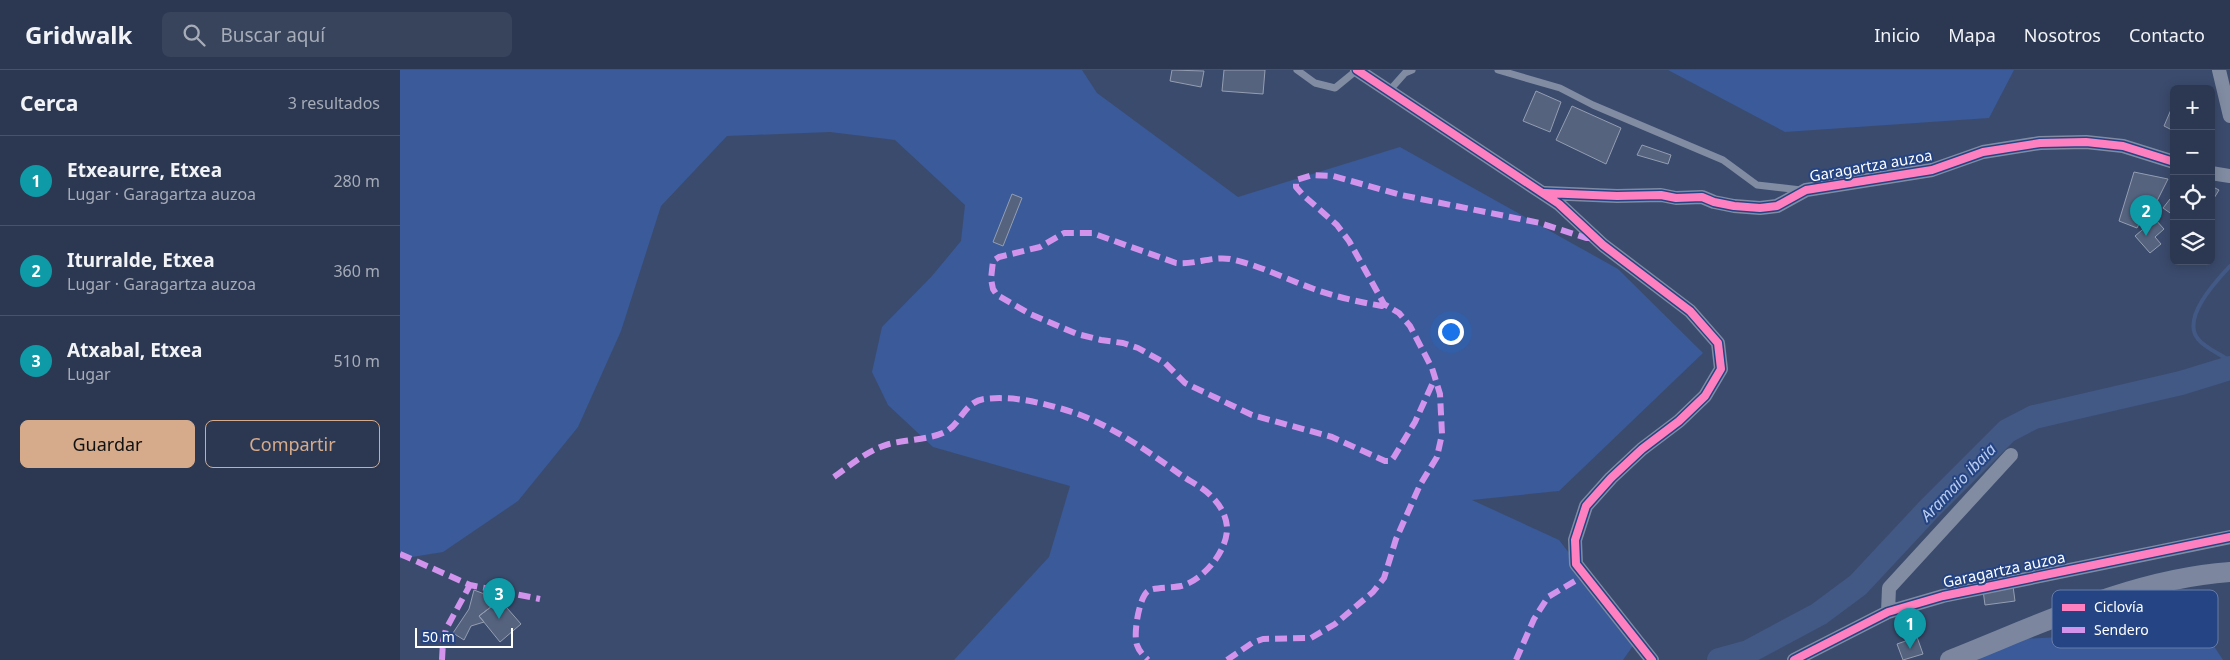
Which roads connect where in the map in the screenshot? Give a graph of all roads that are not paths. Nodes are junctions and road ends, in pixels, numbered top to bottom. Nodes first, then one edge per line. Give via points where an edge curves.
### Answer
1 (1297, 70) edge
2 (1357, 70) edge
3 (1412, 70) edge
4 (1498, 70) edge
5 (2219, 70) edge
6 (1389, 91) junction
7 (2230, 116) edge
8 (2170, 161) edge
9 (2215, 174) edge
10 (2230, 176) edge
11 (1806, 190) junction
12 (1542, 193) junction
13 (2011, 455) dead end
14 (2230, 537) edge
15 (2230, 572) edge
16 (2134, 590) edge
17 (1888, 612) junction
18 (2052, 619) edge
19 (1650, 658) edge
20 (1794, 660) edge
21 (1950, 660) edge

1 - 2 lane via 1315,83 1335,88
2 - 6 street
3 - 6 lane via 1405,73
4 - 11 lane via 1560,88 1723,160 1757,185
5 - 7 street
6 - 12 street
8 - 11 street, Garagartza auzoa via 2116,144 2040,143 1983,152 1932,170
9 - 10 street
11 - 12 street, Garagartza auzoa via 1778,206 1760,208 1734,206 1702,197
12 - 19 street via 1690,312 1718,343 1721,369 1705,396 1605,485 1586,506 1574,540 1576,564
13 - 17 street via 1888,588
14 - 17 street, Garagartza auzoa via 1943,596
15 - 16 main road via 2181,578
17 - 20 street, Garagartza auzoa
18 - 21 main road

